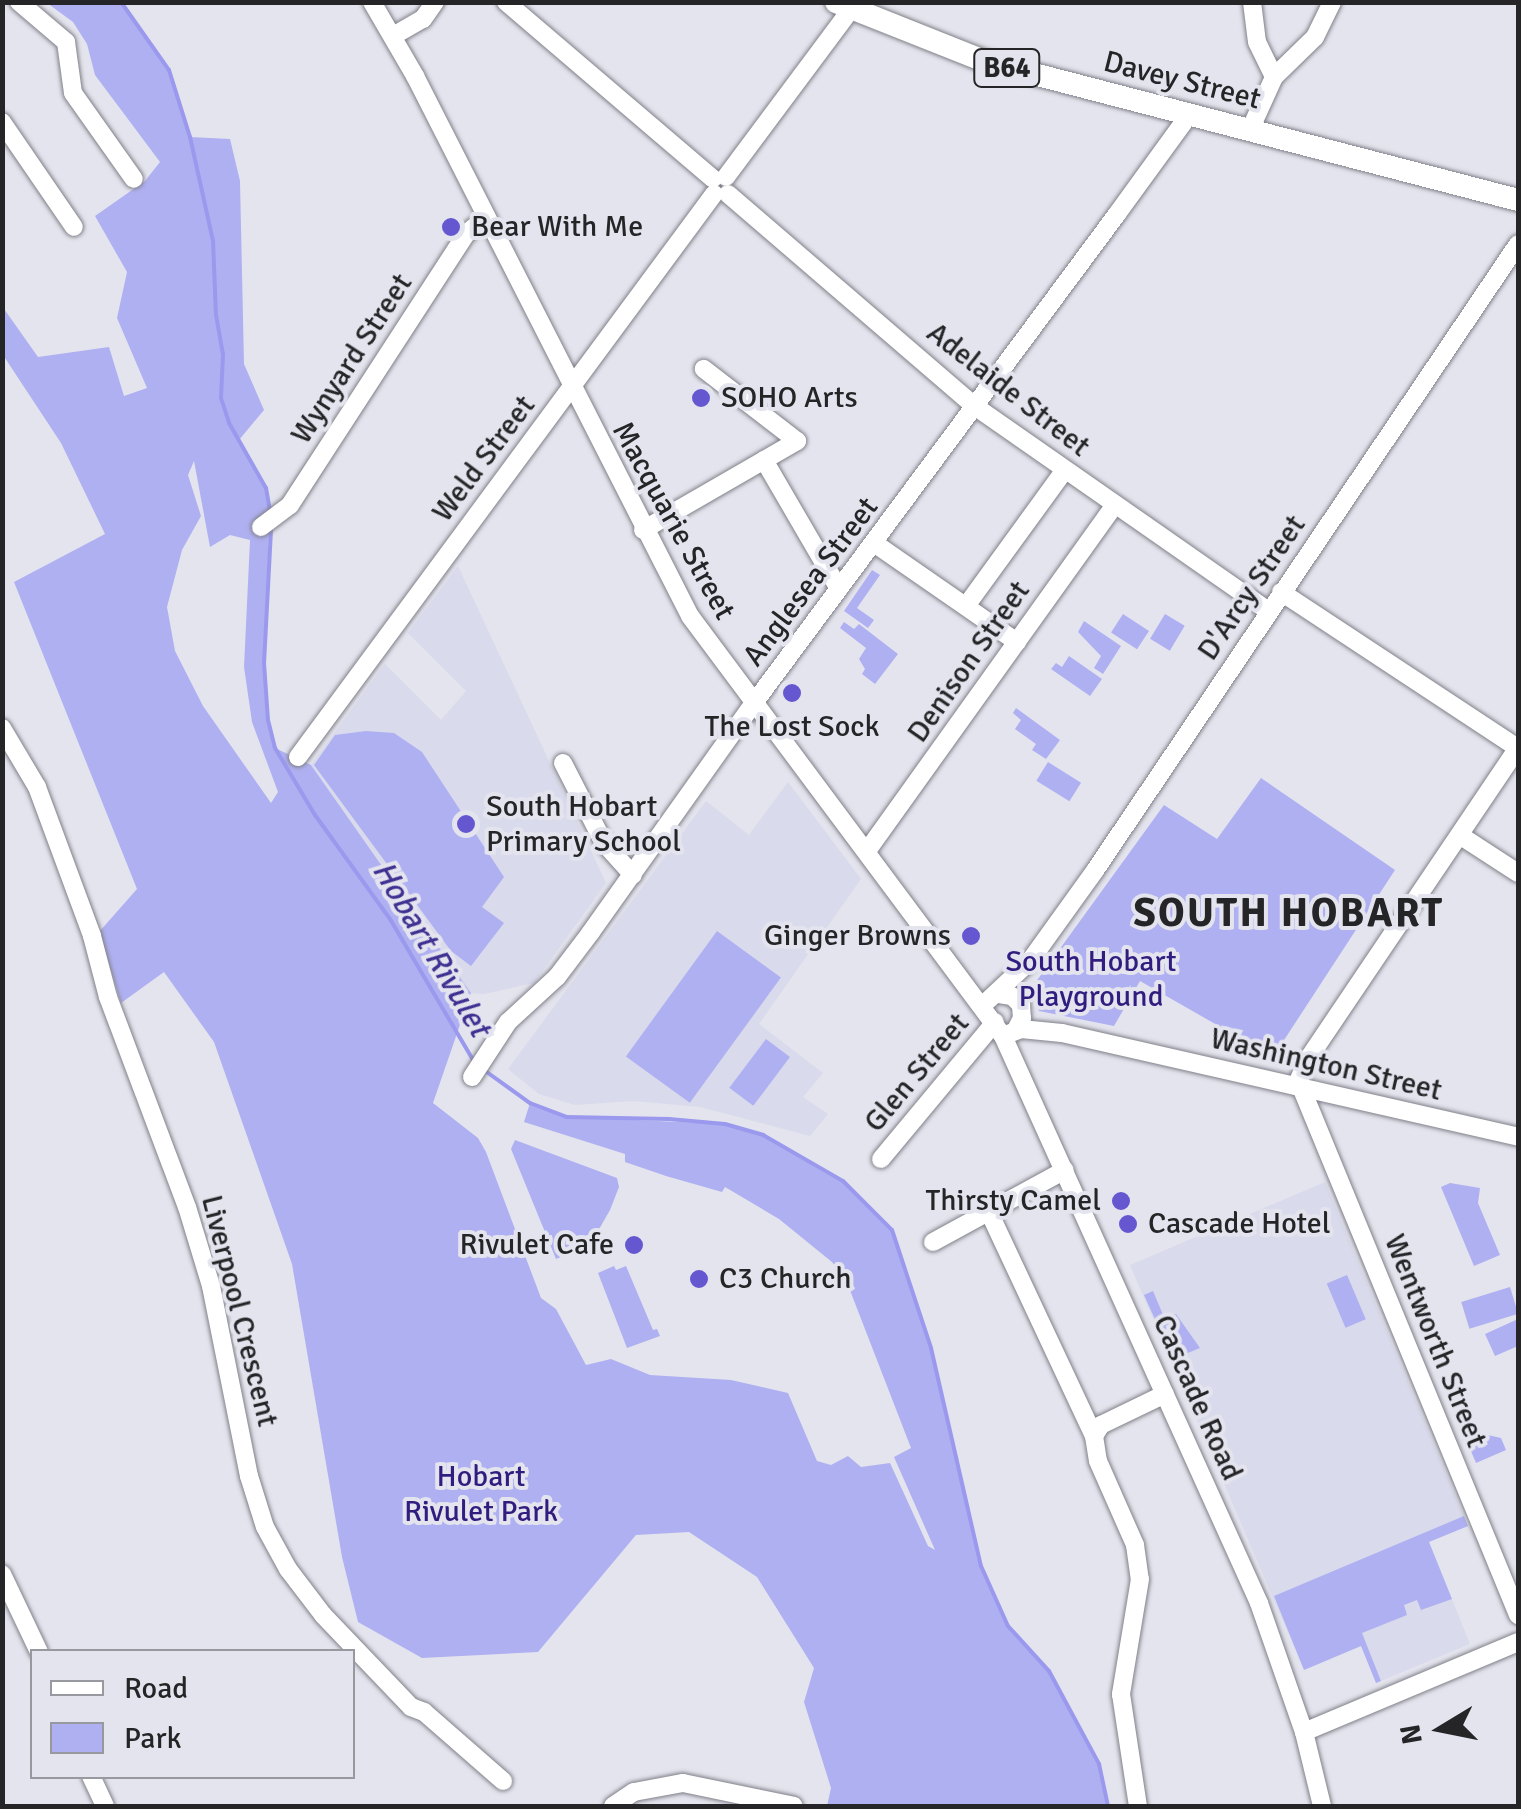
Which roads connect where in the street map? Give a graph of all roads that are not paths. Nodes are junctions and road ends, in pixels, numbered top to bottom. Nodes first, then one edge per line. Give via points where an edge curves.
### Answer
1 (19, 2) edge
2 (372, 2) edge
3 (434, 2) edge
4 (506, 2) edge
5 (1252, 2) edge
6 (1332, 2) edge
7 (844, 6) edge
8 (392, 36) junction
9 (1274, 77) junction
10 (1185, 112) junction
11 (2, 122) edge
12 (1250, 130) junction
13 (134, 179) dead end
14 (720, 186) junction
15 (1518, 200) edge
16 (486, 218) junction
17 (74, 227) dead end
18 (1518, 244) edge
19 (704, 369) dead end
20 (571, 388) junction
21 (976, 407) junction
22 (764, 460) junction
23 (1064, 471) junction
24 (1116, 505) junction
25 (261, 527) dead end
26 (643, 530) junction
27 (874, 543) junction
28 (839, 589) junction
29 (1281, 592) junction
30 (966, 606) junction
31 (1268, 611) junction
32 (1017, 642) junction
33 (754, 703) junction
34 (2, 728) edge
35 (1518, 748) edge
36 (298, 757) dead end
37 (563, 763) dead end
38 (1461, 836) junction
39 (867, 851) junction
40 (1518, 873) edge
41 (633, 875) junction
42 (1030, 961) junction
43 (991, 1000) junction
44 (1021, 1007) junction
45 (1004, 1030) junction
46 (1062, 1033) junction
47 (472, 1078) dead end
48 (1298, 1086) junction
49 (1518, 1137) edge
50 (881, 1160) dead end
51 (1065, 1170) junction
52 (990, 1212) junction
53 (933, 1242) dead end
54 (1166, 1394) junction
55 (1094, 1436) junction
56 (2, 1574) edge
57 (1518, 1615) edge
58 (1518, 1642) edge
59 (37, 1649) edge
60 (355, 1649) edge
61 (355, 1649) edge
62 (1304, 1732) junction
63 (92, 1779) edge
64 (503, 1781) dead end
65 (105, 1806) edge
66 (613, 1806) edge
67 (794, 1806) edge
68 (1138, 1806) edge
69 (1322, 1806) edge

1 - 13 street via 66,42 70,88
2 - 8 street, Macquarie Street
3 - 8 street via 423,18
4 - 14 street, Adelaide Street
5 - 9 street via 1257,42
6 - 9 street via 1316,37
7 - 10 main road, Davey Street / B64 via 984,61
7 - 14 street, Weld Street
8 - 16 street, Macquarie Street
9 - 12 street
10 - 12 main road, Davey Street / B64
10 - 21 street, Anglesea Street
11 - 17 street
12 - 15 main road, Davey Street / B64
14 - 20 street, Weld Street
14 - 21 street, Adelaide Street
16 - 20 street, Macquarie Street
16 - 25 street, Wynyard Street via 466,234 282,511
18 - 29 street, D'Arcy Street
19 - 22 street via 798,440
20 - 26 street, Macquarie Street
20 - 36 street, Weld Street
21 - 23 street, Adelaide Street
21 - 27 street, Anglesea Street
22 - 26 street
22 - 28 street
23 - 24 street, Adelaide Street
23 - 30 street
24 - 31 street, Adelaide Street
24 - 32 street, Denison Street
26 - 33 street, Macquarie Street via 690,616
27 - 28 street, Anglesea Street
27 - 30 street
28 - 33 street, Anglesea Street
29 - 31 street, D'Arcy Street
29 - 35 street
30 - 32 street
31 - 42 street, D'Arcy Street
32 - 39 street, Denison Street
33 - 39 street, Macquarie Street
33 - 41 street, Anglesea Street
34 - 60 street, Liverpool Crescent via 55,833 108,997 188,1207 265,1527 323,1616
35 - 38 street
37 - 41 street via 604,843
38 - 40 street
38 - 48 street via 1304,1064
39 - 43 street, Macquarie Street
41 - 47 street, Anglesea Street via 557,977 508,1022
42 - 43 street, D'Arcy Street
42 - 44 street, D'Arcy Street
43 - 44 street via 1012,996
43 - 45 street, Macquarie Street
44 - 45 street
44 - 46 street, Washington Street
45 - 46 street, Washington Street
45 - 50 street, Glen Street
45 - 51 street, Cascade Road
46 - 48 street, Washington Street
48 - 49 street, Washington Street
48 - 57 street, Wentworth Street
51 - 52 street
51 - 54 street, Cascade Road
52 - 53 street
52 - 55 street
54 - 55 street via 1101,1425
54 - 62 street, Cascade Road via 1258,1603
55 - 68 street via 1138,1562 1120,1694
56 - 59 street
58 - 62 street
61 - 64 street, Liverpool Crescent via 411,1707
62 - 69 street, Cascade Road
63 - 65 street
66 - 67 street via 634,1792 683,1783

